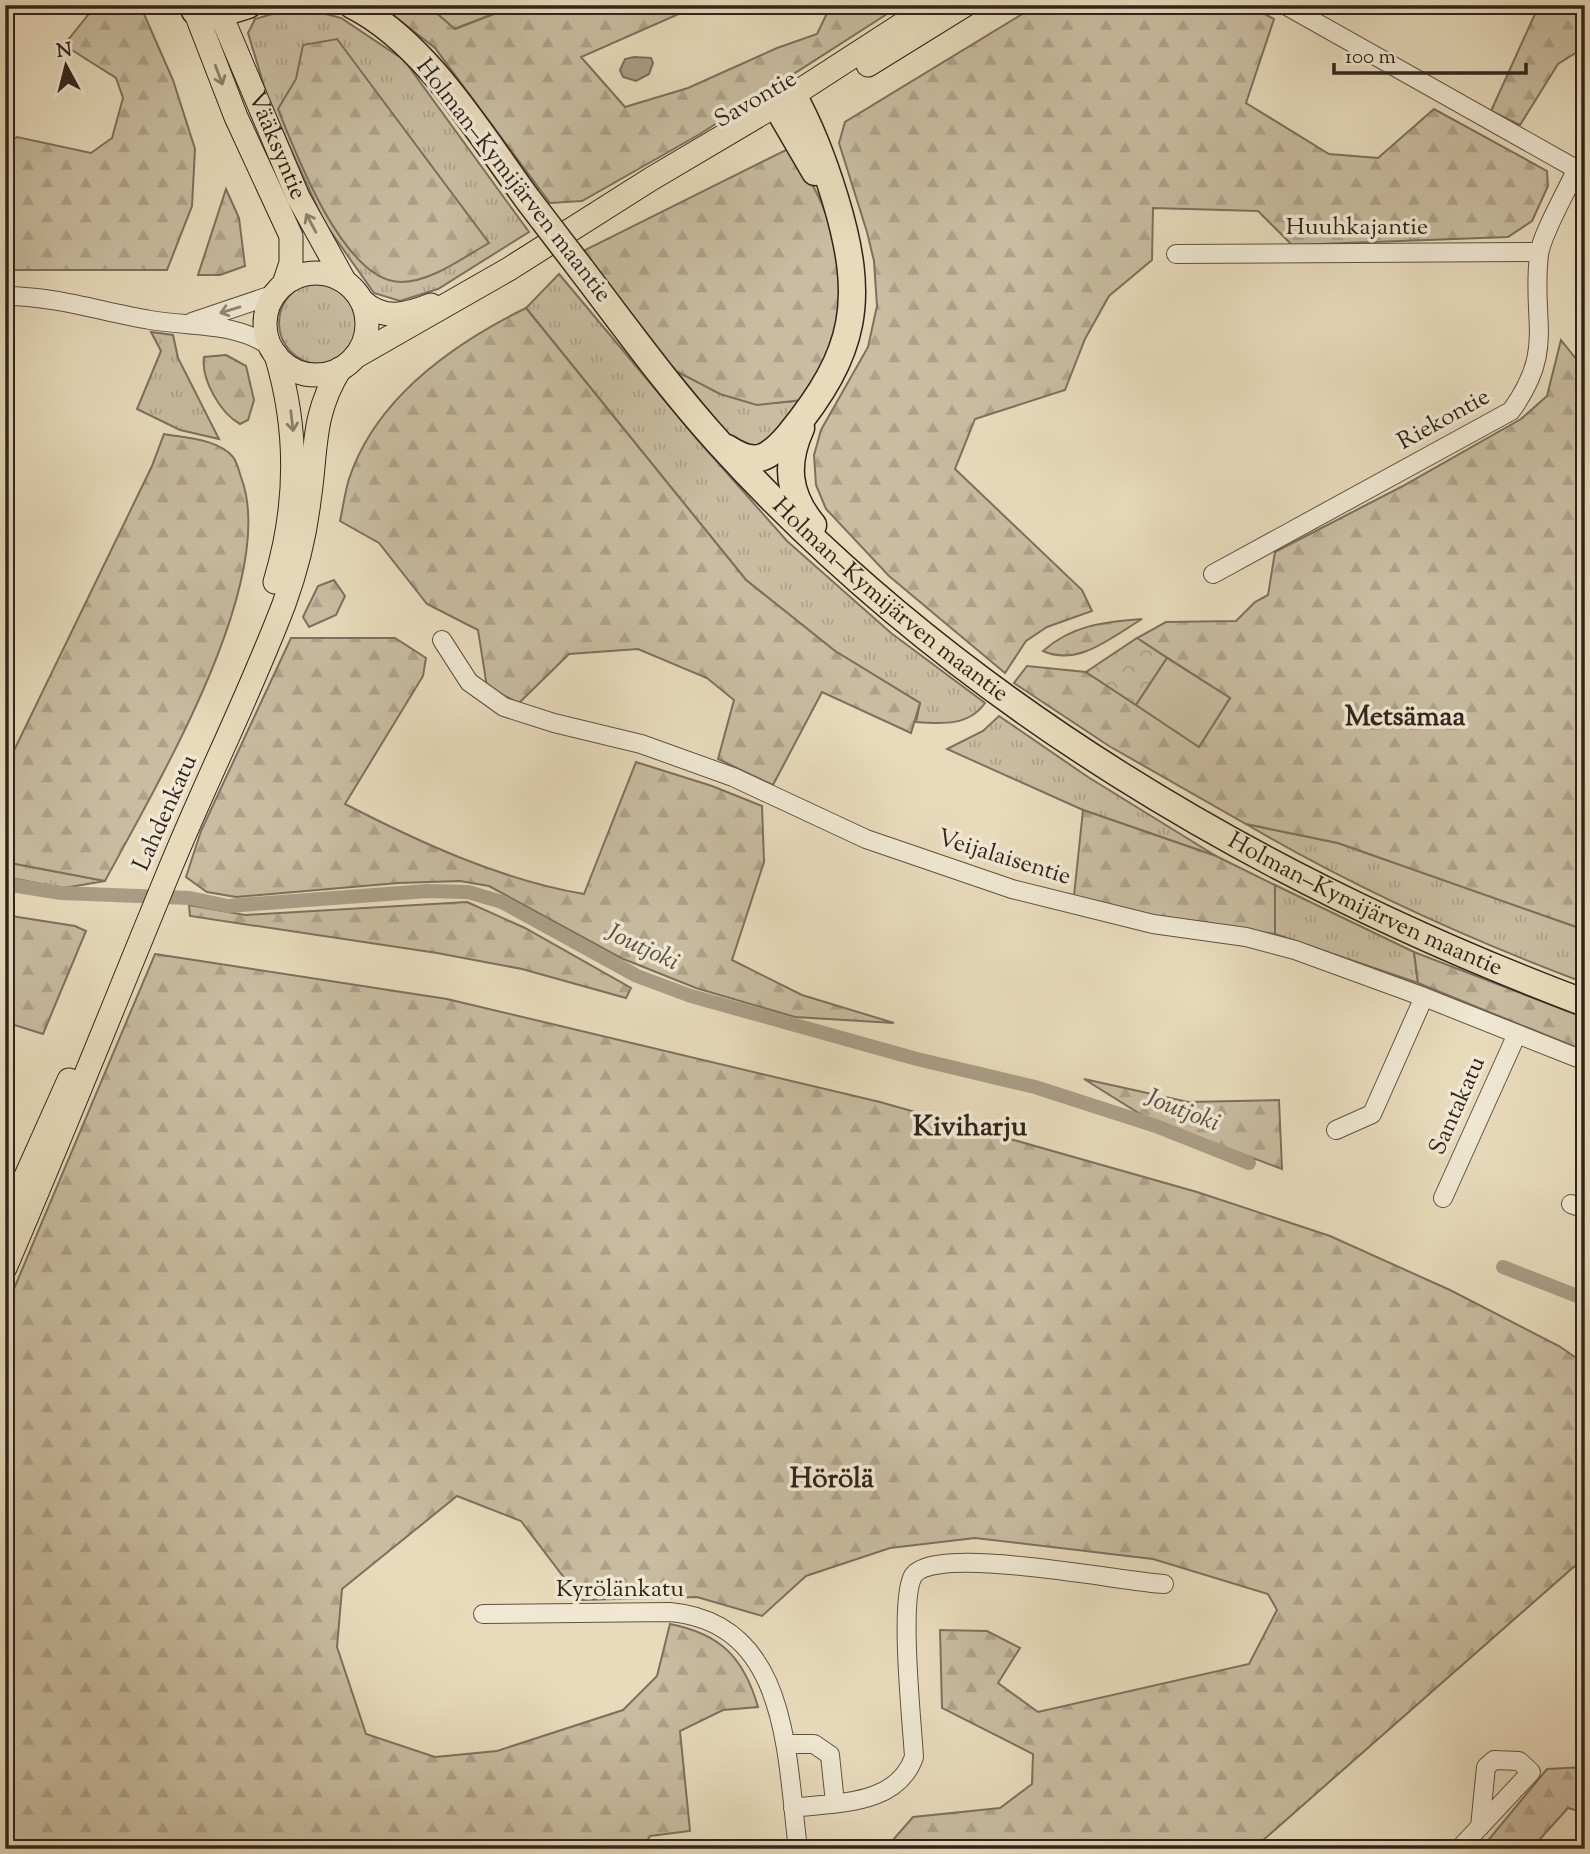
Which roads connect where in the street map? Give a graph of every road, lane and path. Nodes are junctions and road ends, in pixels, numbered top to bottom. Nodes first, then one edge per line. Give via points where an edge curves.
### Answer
1 (248, 5) edge
2 (352, 5) edge
3 (932, 5) edge
4 (965, 5) edge
5 (1285, 5) edge
6 (206, 9) edge
7 (787, 105) junction
8 (1581, 172) edge
9 (1539, 252) junction
10 (1175, 254) dead end
11 (345, 282) junction
12 (486, 283) junction
13 (280, 289) junction
14 (5, 296) edge
15 (362, 301) junction
16 (184, 324) junction
17 (273, 351) junction
18 (347, 363) junction
19 (807, 413) junction
20 (719, 444) junction
21 (1213, 574) dead end
22 (867, 587) junction
23 (442, 640) dead end
24 (162, 872) junction
25 (134, 941) junction
26 (1424, 997) junction
27 (1585, 1003) edge
28 (1517, 1034) junction
29 (1585, 1061) edge
30 (1336, 1130) dead end
31 (1443, 1198) dead end
32 (5, 1223) edge
33 (5, 1268) edge
34 (1164, 1584) dead end
35 (482, 1614) dead end
36 (785, 1744) junction
37 (835, 1803) junction
38 (793, 1808) junction
39 (1480, 1826) dead end
40 (798, 1849) edge
41 (1459, 1849) edge

1 - 6 highway
2 - 20 highway, Holman–Kymijärven maantie, bridge via 383,24 418,57
3 - 7 main road, Savontie
4 - 7 main road, Savontie
5 - 8 street
11 -> 6 main road, Vääksyntie
6 -> 13 main road, Vääksyntie via 240,126 291,236 291,263
7 - 12 main road, Savontie
7 - 19 highway via 840,216 852,272 851,321 836,367
8 - 9 street, Riekontie
9 - 10 street, Huuhkajantie
9 - 21 street, Riekontie via 1539,356 1529,387 1511,411
11 - 13 main road via 314,273
11 - 15 main road
12 - 15 main road, Savontie via 397,315 377,312
12 - 18 main road, Savontie
13 -> 16 street
13 - 17 main road via 265,321
14 - 16 street
15 - 18 main road via 368,326 362,347
16 - 17 street via 244,332
17 - 18 main road via 307,374 318,375
17 -> 24 main road, Lahdenkatu via 291,415 295,450 282,559 268,607
18 - 24 main road, Lahdenkatu via 325,393 318,414 309,501 285,602
19 - 20 highway via 764,458 746,459
19 - 22 highway via 791,453 793,492 809,520
20 - 22 highway, Holman–Kymijärven maantie
22 - 27 highway, Holman–Kymijärven maantie via 987,685 1141,788 1374,913
23 - 26 street, Veijalaisentie via 469,682 504,707 642,744 720,772 866,839 1043,897 1153,924 1262,941
24 - 25 main road, Lahdenkatu
25 - 32 main road, Lahdenkatu
25 - 33 main road, Lahdenkatu via 62,1139
26 - 28 street, Veijalaisentie
26 - 30 street via 1371,1114
28 - 29 street, Veijalaisentie
28 - 31 street, Santakatu
34 - 37 street via 986,1562 946,1562 919,1568 911,1578 907,1611 914,1757 908,1775 874,1797
35 - 36 street, Kyrölänkatu via 670,1612 711,1621 740,1639 763,1672 778,1709
36 - 37 street via 814,1744 831,1755
36 - 38 street, Kyrölänkatu
37 - 38 street
38 - 40 street, Kyrölänkatu
39 - 41 street

